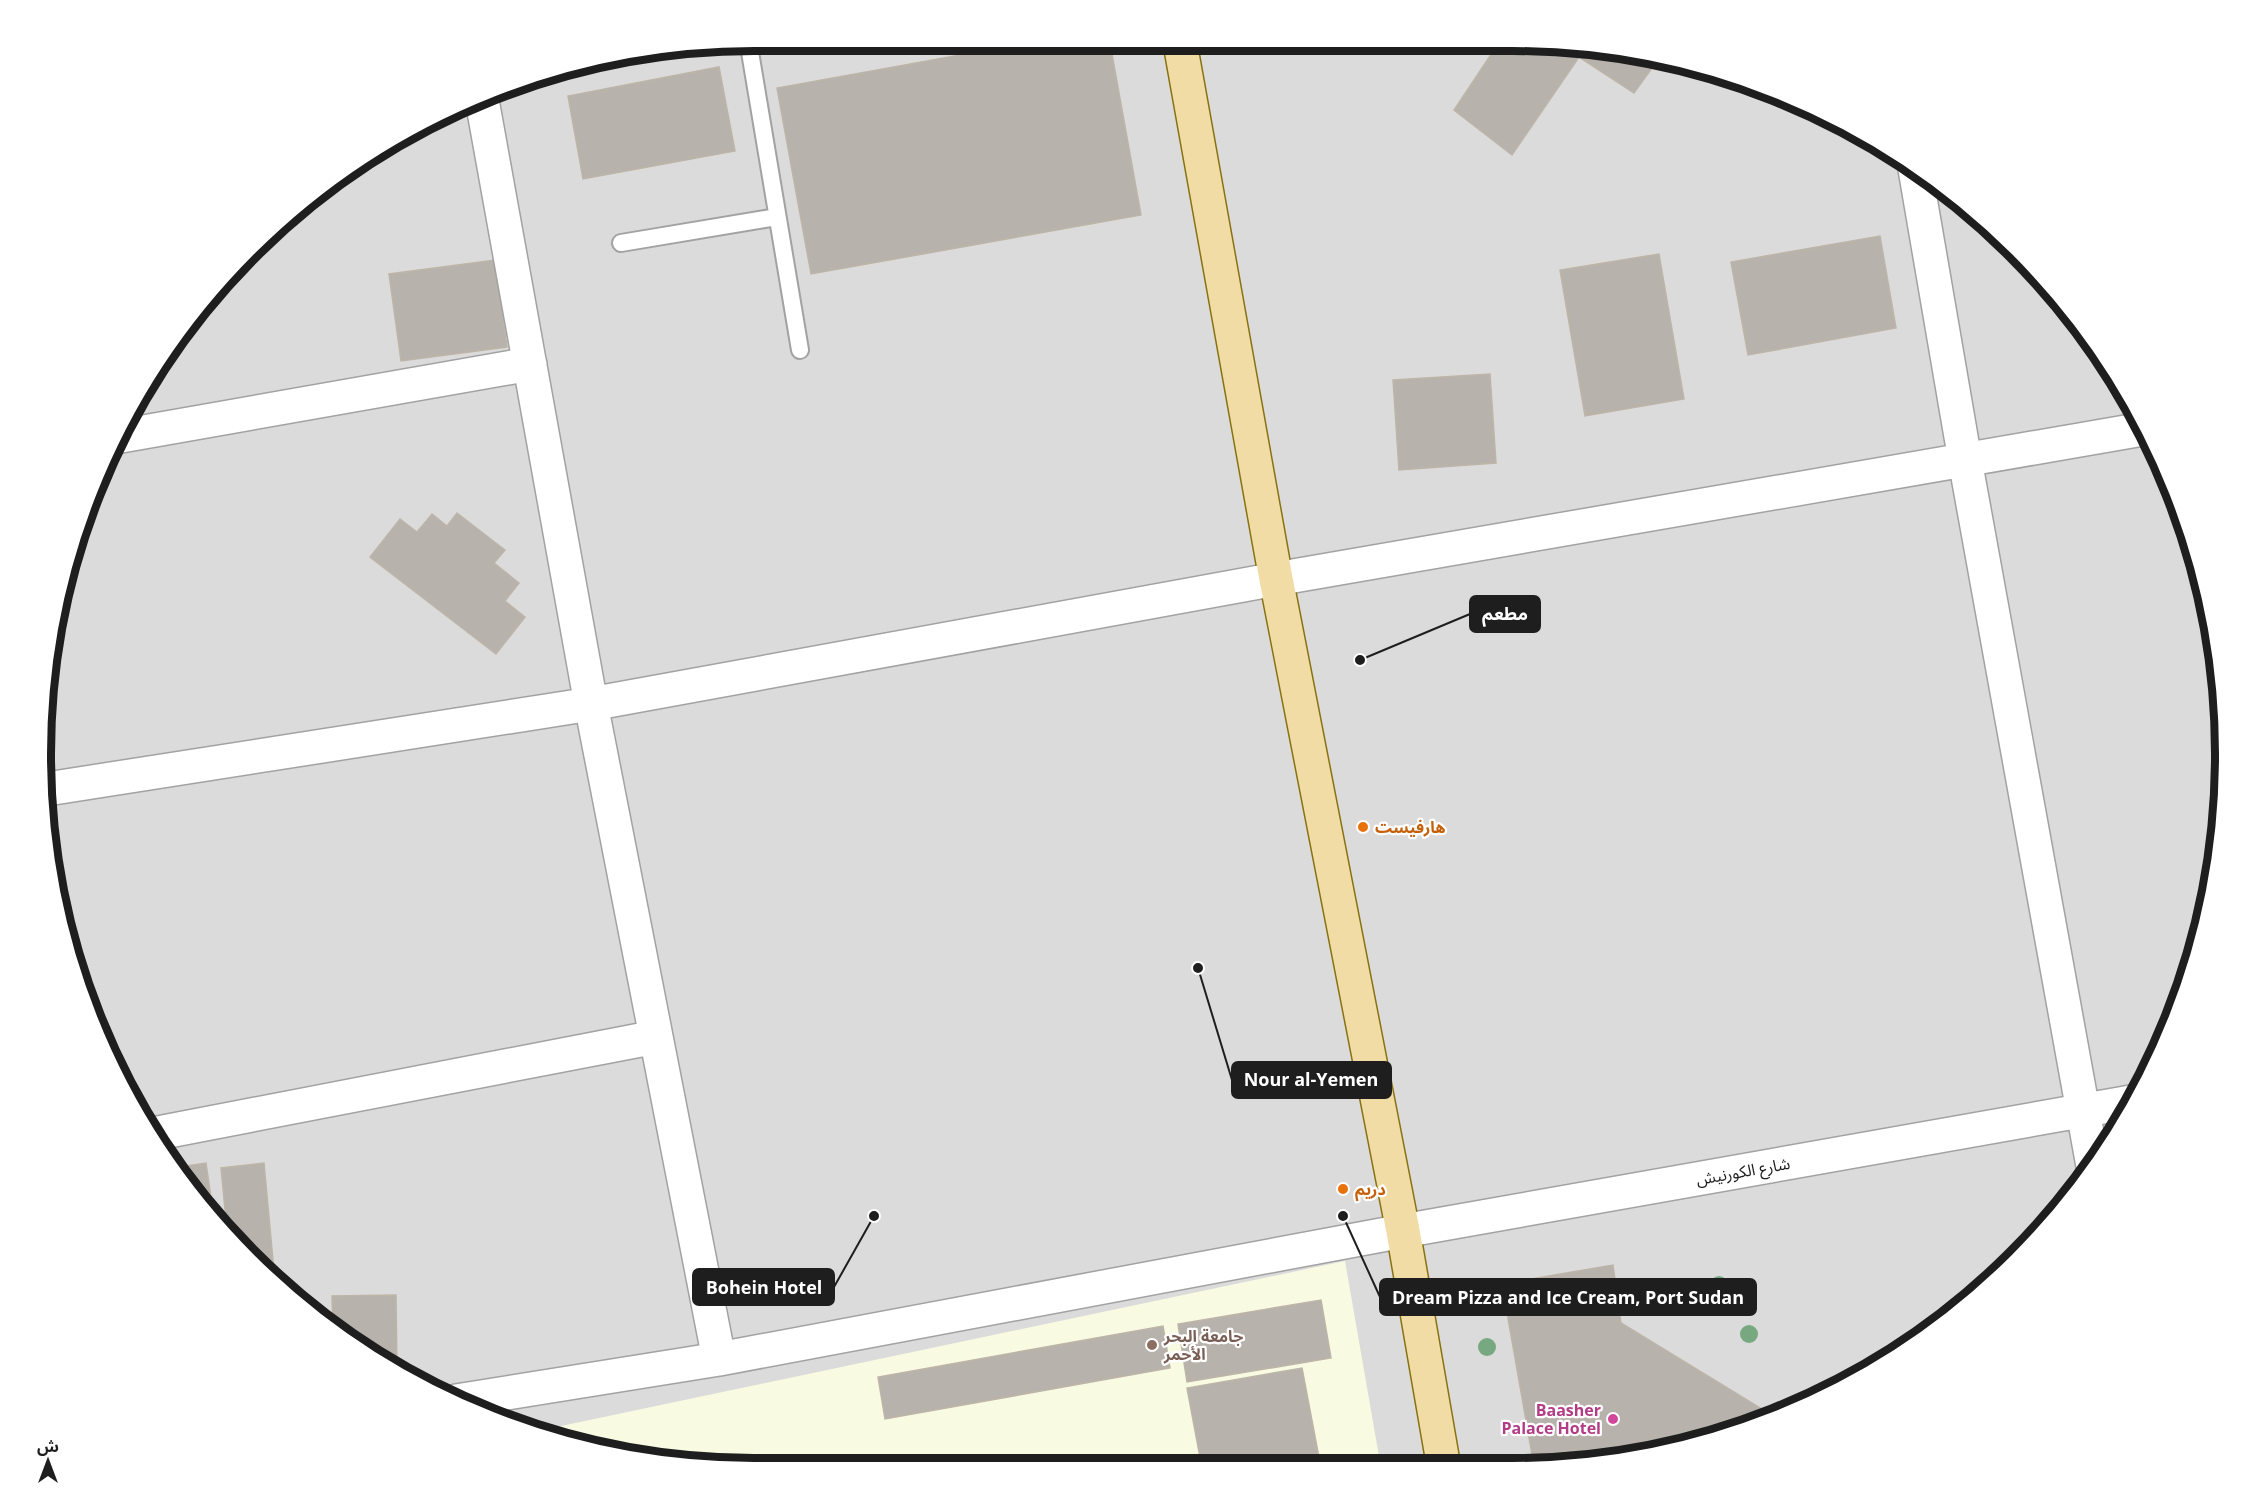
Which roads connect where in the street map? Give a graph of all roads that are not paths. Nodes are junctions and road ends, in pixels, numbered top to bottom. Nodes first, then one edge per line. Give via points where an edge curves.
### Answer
1 (750, 51) edge
2 (1181, 51) edge
3 (483, 106) edge
4 (1917, 180) edge
5 (777, 217) junction
6 (621, 243) dead end
7 (800, 350) dead end
8 (530, 364) junction
9 (2135, 430) edge
10 (128, 435) edge
11 (1965, 460) junction
12 (1276, 579) junction
13 (591, 704) junction
14 (52, 788) edge
15 (656, 1037) junction
16 (2122, 1103) edge
17 (2083, 1110) junction
18 (162, 1132) edge
19 (2091, 1153) edge
20 (1403, 1231) junction
21 (718, 1359) junction
22 (473, 1398) edge
23 (1441, 1458) edge

1 - 5 lane
2 - 12 main road
3 - 8 street
4 - 11 street
5 - 6 lane
5 - 7 lane
8 - 10 street
8 - 13 street
9 - 11 street
11 - 12 street
11 - 17 street
12 - 13 street
12 - 20 main road
13 - 14 street
13 - 15 street
15 - 18 street
15 - 21 street
16 - 17 street, شارع الكورنيش
17 - 19 street
17 - 20 street, شارع الكورنيش
20 - 21 street, شارع الكورنيش
20 - 23 main road
21 - 22 street, شارع الكورنيش

